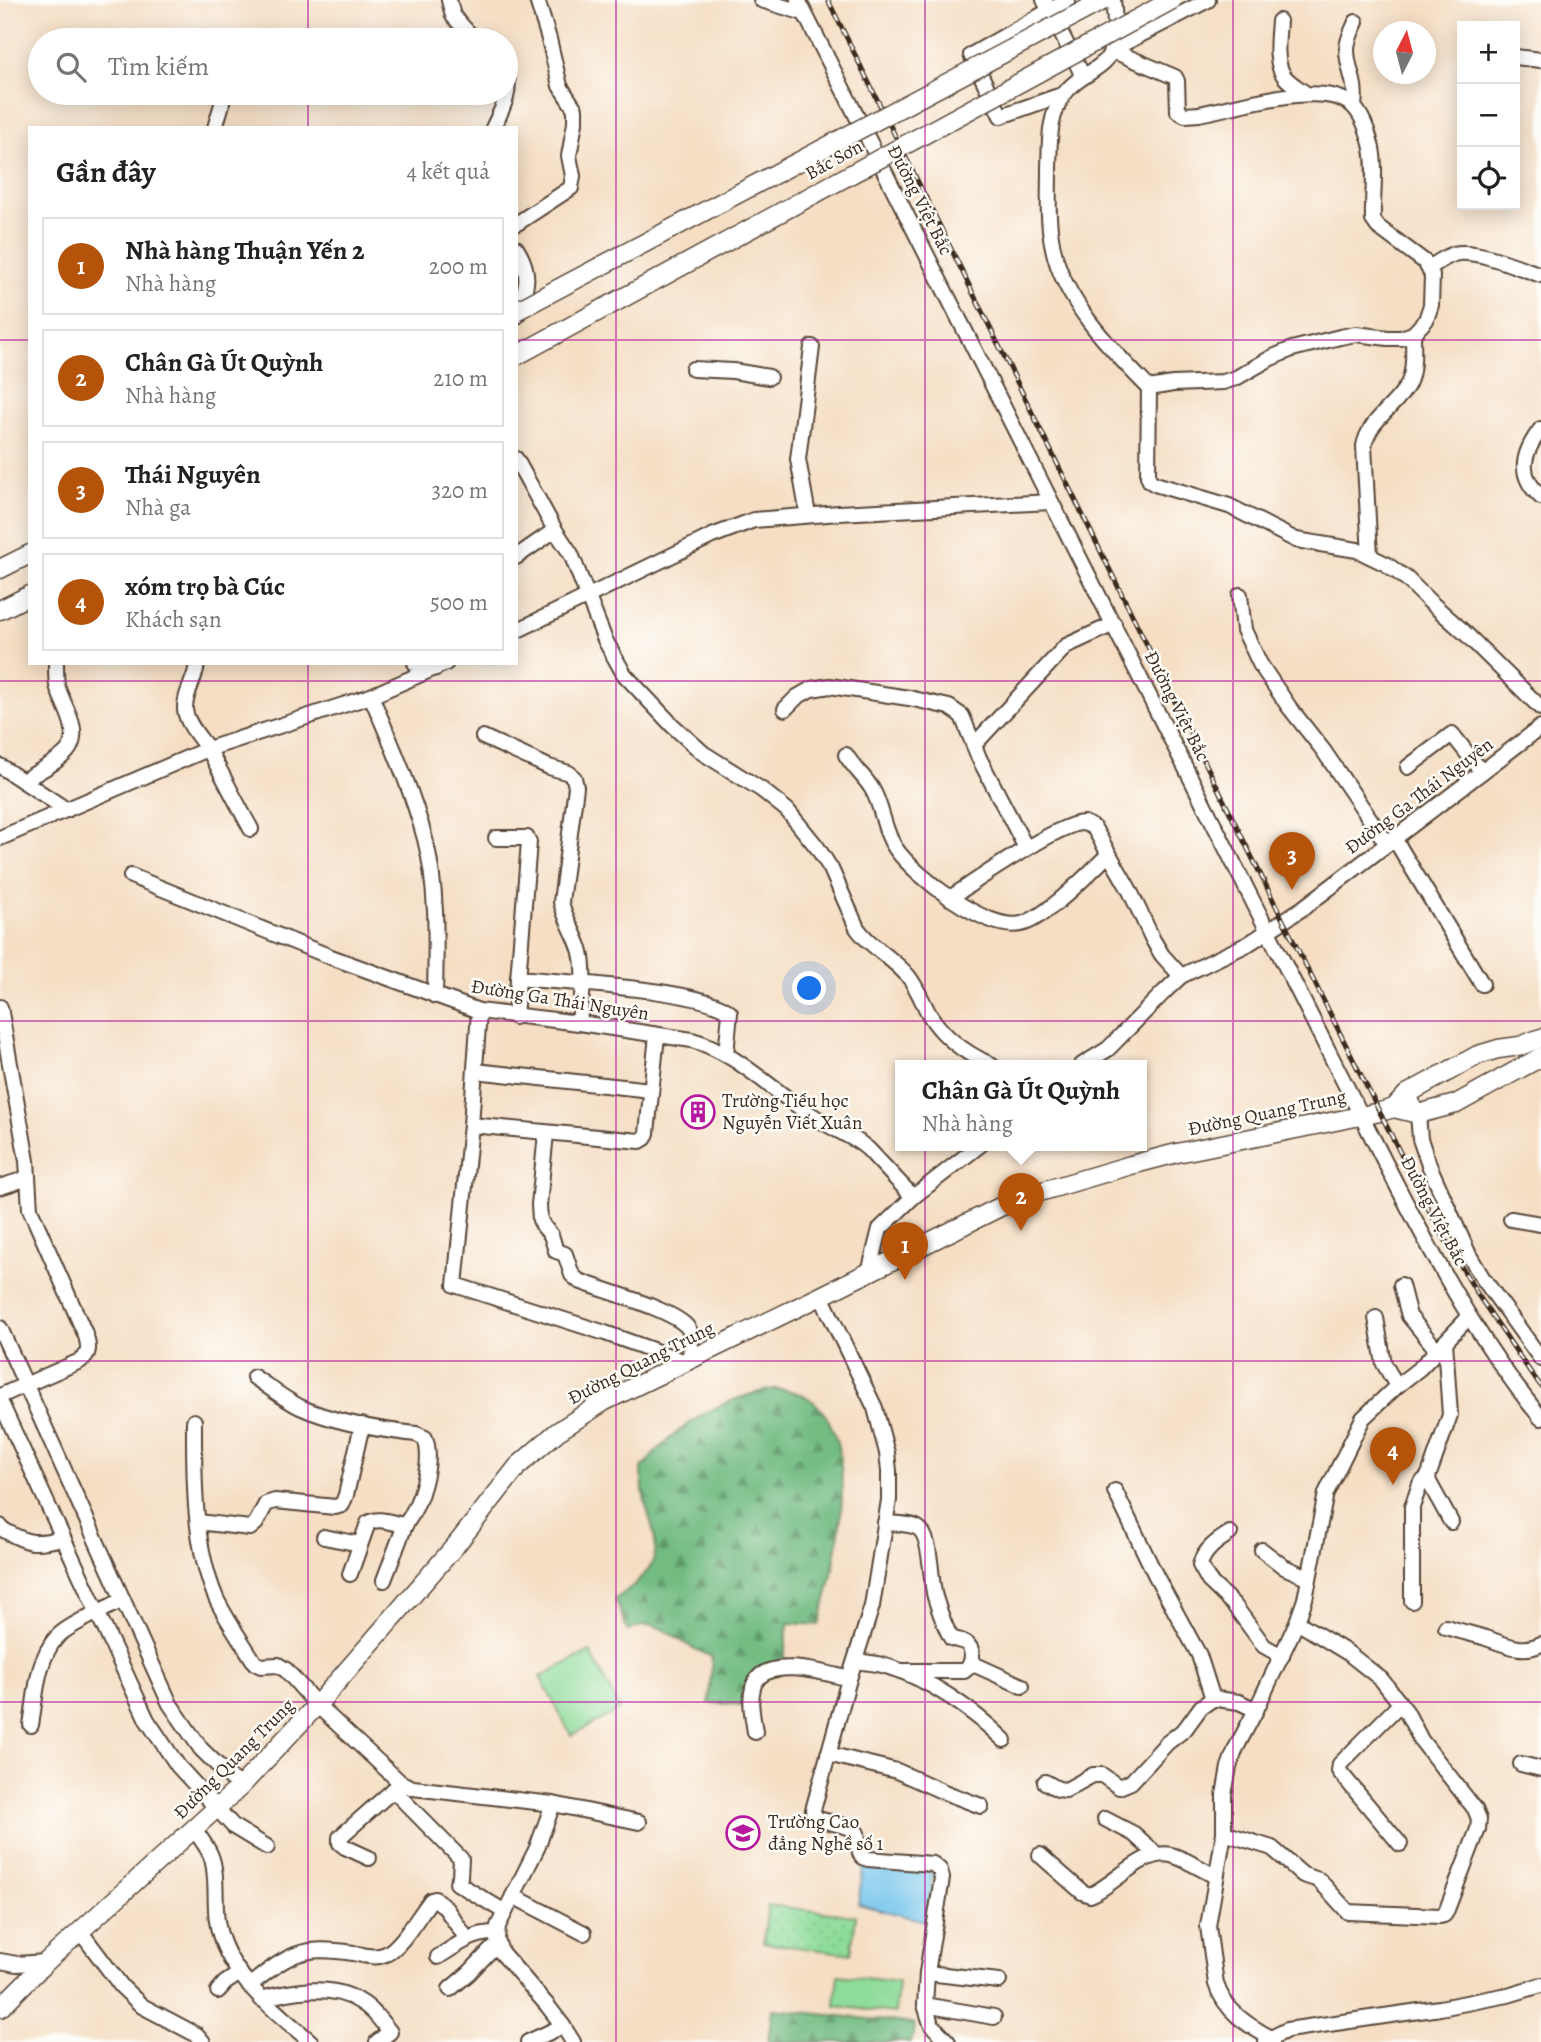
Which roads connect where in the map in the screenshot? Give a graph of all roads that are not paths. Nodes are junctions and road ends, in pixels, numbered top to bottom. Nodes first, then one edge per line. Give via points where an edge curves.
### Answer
1 (449, 0) edge
2 (537, 0) edge
3 (761, 0) edge
4 (1068, 0) edge
5 (1104, 0) edge
6 (1113, 0) edge
7 (1172, 0) edge
8 (1208, 0) edge
9 (1046, 5) edge
10 (801, 6) edge
11 (1279, 21) dead end
12 (1356, 22) dead end
13 (464, 28) edge
14 (1111, 50) junction
15 (1520, 58) edge
16 (1541, 60) edge
17 (1083, 76) junction
18 (1064, 94) junction
19 (1306, 94) junction
20 (222, 105) edge
21 (503, 105) edge
22 (1354, 106) junction
23 (216, 126) edge
24 (494, 126) edge
25 (518, 223) edge
26 (518, 251) edge
27 (1429, 268) junction
28 (1541, 275) edge
29 (518, 305) edge
30 (1413, 334) junction
31 (812, 347) dead end
32 (518, 355) edge
33 (693, 369) dead end
34 (769, 377) dead end
35 (1149, 388) junction
36 (1541, 429) edge
37 (518, 463) edge
38 (1541, 497) edge
39 (1051, 502) junction
40 (808, 515) junction
41 (555, 530) junction
42 (28, 555) edge
43 (518, 556) edge
44 (1370, 556) junction
45 (0, 569) edge
46 (1240, 595) dead end
47 (28, 597) edge
48 (588, 597) junction
49 (0, 610) edge
50 (1114, 624) junction
51 (518, 630) edge
52 (56, 665) edge
53 (197, 665) edge
54 (441, 666) edge
55 (371, 696) junction
56 (1541, 708) edge
57 (785, 709) dead end
58 (1541, 727) edge
59 (484, 737) dead end
60 (974, 745) junction
61 (208, 749) junction
62 (846, 755) dead end
63 (0, 766) edge
64 (1408, 767) dead end
65 (1482, 772) junction
66 (23, 781) junction
67 (67, 810) junction
68 (251, 829) dead end
69 (0, 838) edge
70 (496, 838) dead end
71 (1391, 841) junction
72 (1026, 848) junction
73 (1109, 854) junction
74 (131, 876) dead end
75 (950, 898) junction
76 (1268, 931) junction
77 (1181, 976) junction
78 (518, 978) junction
79 (582, 984) junction
80 (1482, 984) dead end
81 (435, 996) junction
82 (0, 1007) edge
83 (479, 1011) junction
84 (515, 1017) junction
85 (579, 1023) junction
86 (657, 1035) junction
87 (1541, 1038) edge
88 (726, 1054) junction
89 (1541, 1057) edge
90 (982, 1060) edge
91 (1090, 1060) edge
92 (474, 1071) junction
93 (651, 1090) junction
94 (1407, 1094) junction
95 (1387, 1110) junction
96 (1418, 1114) junction
97 (1361, 1115) junction
98 (471, 1125) junction
99 (545, 1133) junction
100 (972, 1151) edge
101 (28, 1178) junction
102 (0, 1187) edge
103 (913, 1197) junction
104 (1511, 1219) dead end
105 (1541, 1224) edge
106 (869, 1273) junction
107 (1401, 1285) dead end
108 (821, 1296) junction
109 (1469, 1317) junction
110 (1376, 1318) dead end
111 (0, 1328) edge
112 (1441, 1346) junction
113 (1541, 1359) edge
114 (688, 1361) junction
115 (254, 1377) dead end
116 (24, 1385) junction
117 (1397, 1387) junction
118 (0, 1399) edge
119 (1541, 1418) edge
120 (194, 1421) dead end
121 (362, 1425) junction
122 (1428, 1476) junction
123 (1115, 1491) dead end
124 (198, 1522) junction
125 (1451, 1522) dead end
126 (885, 1523) junction
127 (405, 1525) junction
128 (0, 1526) edge
129 (1230, 1533) dead end
130 (324, 1537) dead end
131 (63, 1538) junction
132 (360, 1544) junction
133 (1262, 1549) dead end
134 (349, 1574) dead end
135 (1309, 1578) junction
136 (384, 1580) dead end
137 (123, 1600) junction
138 (1412, 1601) dead end
139 (97, 1613) junction
140 (1297, 1622) junction
141 (1446, 1627) dead end
142 (1541, 1644) edge
143 (1282, 1656) junction
144 (856, 1661) junction
145 (971, 1663) junction
146 (902, 1671) junction
147 (849, 1679) junction
148 (1021, 1686) dead end
149 (1214, 1698) junction
150 (317, 1705) junction
151 (1402, 1707) junction
152 (1256, 1710) junction
153 (31, 1725) dead end
154 (755, 1732) dead end
155 (1004, 1740) dead end
156 (828, 1755) junction
157 (1521, 1764) dead end
158 (1541, 1769) edge
159 (1045, 1782) dead end
160 (240, 1787) junction
161 (397, 1787) junction
162 (553, 1804) junction
163 (981, 1806) dead end
164 (218, 1809) junction
165 (1105, 1819) dead end
166 (639, 1822) dead end
167 (194, 1829) junction
168 (1224, 1833) junction
169 (1401, 1844) dead end
170 (268, 1847) dead end
171 (1157, 1854) junction
172 (1040, 1855) dead end
173 (369, 1858) dead end
174 (1215, 1876) junction
175 (513, 1896) junction
176 (505, 1912) junction
177 (80, 1931) junction
178 (584, 1933) dead end
179 (467, 1939) junction
180 (497, 1939) junction
181 (438, 1956) dead end
182 (0, 1961) edge
183 (46, 1962) junction
184 (240, 1973) junction
185 (927, 1973) junction
186 (999, 1981) dead end
187 (1541, 1984) edge
188 (249, 1986) junction
189 (450, 1989) dead end
190 (218, 1991) dead end
191 (261, 1999) junction
192 (925, 2006) junction
193 (0, 2008) edge
194 (994, 2018) dead end
195 (563, 2026) junction
196 (1270, 2041) edge
197 (203, 2042) edge
198 (311, 2042) edge
199 (377, 2042) edge
200 (528, 2042) edge
201 (572, 2042) edge
202 (948, 2042) edge

1 - 13 street via 453,16
2 - 25 street via 560,86 575,109 569,156 572,183
3 - 10 street
4 - 9 street
5 - 29 main road, Bắc Sơn, bridge
6 - 14 street
7 - 32 main road, Bắc Sơn, bridge
8 - 14 street
9 - 17 street
9 - 18 street via 971,55 1001,116
10 - 39 street, Đường Việt Bắc
11 - 19 street via 1282,70
12 - 22 street via 1347,51 1356,89
14 - 17 street via 1103,63
14 - 19 street via 1175,77 1178,111 1185,115
15 - 16 street
17 - 18 street
18 - 35 street via 1049,136 1048,203 1059,271 1111,349
19 - 22 street via 1329,95
20 - 23 street
21 - 24 street
22 - 27 street via 1374,160 1373,220
26 - 29 street via 526,265 527,284
27 - 28 street via 1461,253
27 - 30 street via 1431,304 1426,320
30 - 35 street via 1401,338 1340,337 1292,349 1223,382
30 - 44 street via 1408,383 1371,428 1364,446
31 - 40 street via 798,459
33 - 34 street
35 - 44 street via 1150,481 1229,506 1296,540
36 - 38 street via 1524,468 1528,482
37 - 41 street
39 - 40 street
39 - 50 street, Đường Việt Bắc
40 - 48 street via 754,520 735,527
41 - 43 street
41 - 48 street via 571,554
42 - 45 main road
44 - 56 street via 1407,579
46 - 71 street via 1244,631 1260,664
47 - 49 main road
48 - 51 street
48 - 90 street via 624,674 703,753 787,810 825,858 863,936 910,978 937,1026
50 - 60 street via 1066,646
50 - 76 street, Đường Việt Bắc
52 - 66 street via 73,737 61,756
53 - 61 street via 185,708
54 - 55 street
55 - 61 street
55 - 81 street via 425,841 434,898
57 - 60 street via 797,697 830,686 919,699 962,716
58 - 65 street, Đường Ga Thái Nguyên
59 - 79 street via 574,778 561,902 580,947
60 - 72 street
61 - 67 street
61 - 68 street
62 - 75 street via 872,789 896,849
63 - 66 street
64 - 65 street via 1452,734
65 - 71 street, Đường Ga Thái Nguyên
66 - 67 street
67 - 69 street
70 - 78 street via 527,838 529,842
71 - 76 street, Đường Ga Thái Nguyên
71 - 80 street
72 - 73 street via 1082,823 1094,828
72 - 75 street
73 - 75 street via 1069,892 1019,925 990,920
73 - 77 street via 1153,940
74 - 81 street, Đường Ga Thái Nguyên
76 - 77 street, Đường Ga Thái Nguyên
76 - 97 street, Đường Việt Bắc
77 - 91 street, Đường Ga Thái Nguyên via 1108,1049
78 - 79 street
78 - 84 street
79 - 85 street
79 - 88 street via 660,992 728,1010
81 - 83 street, Đường Ga Thái Nguyên
82 - 101 street
83 - 84 street, Đường Ga Thái Nguyên
83 - 92 street
84 - 85 street, Đường Ga Thái Nguyên
85 - 86 street, Đường Ga Thái Nguyên
86 - 88 street, Đường Ga Thái Nguyên via 706,1044
86 - 93 street
87 - 94 main road via 1478,1055
88 - 103 street, Đường Ga Thái Nguyên via 798,1106 859,1142
89 - 96 main road via 1456,1104
92 - 93 street
92 - 98 street
93 - 99 street via 647,1133 640,1141
94 - 95 main road
94 - 96 street
95 - 96 main road
95 - 97 main road, Đường Quang Trung
96 - 113 street via 1429,1165 1469,1255
97 - 106 main road, Đường Quang Trung via 1177,1153 1048,1189 1006,1204
97 - 109 street, Đường Việt Bắc
98 - 99 street
98 - 114 street via 455,1286
99 - 114 street via 540,1220 556,1251 565,1254 579,1281 662,1310 687,1326
100 - 103 street
101 - 102 street
101 - 116 street via 30,1209 89,1350 80,1361
103 - 106 street via 880,1229
104 - 105 street
106 - 108 main road, Đường Quang Trung
107 - 112 street via 1409,1316
108 - 114 main road, Đường Quang Trung
108 - 126 street via 883,1433 889,1471
109 - 112 street
109 - 119 street, Đường Việt Bắc
110 - 117 street via 1384,1364
111 - 116 street
112 - 117 street
112 - 122 street via 1450,1415
114 - 150 main road, Đường Quang Trung via 606,1401 557,1432 518,1466
115 - 121 street via 300,1407
116 - 118 street
116 - 137 street
117 - 135 street via 1363,1418 1326,1493
118 - 131 street
120 - 124 street
121 - 124 street via 342,1505 275,1501 266,1504 250,1528
121 - 127 street via 425,1438 426,1472 418,1502
122 - 125 street
122 - 138 street via 1412,1507
123 - 149 street via 1199,1655
124 - 150 street via 216,1598 255,1663 286,1670
126 - 144 street via 872,1606
126 - 145 street via 917,1527 923,1533 935,1596 951,1638 969,1645
127 - 132 street via 374,1519
127 - 136 street
128 - 131 street via 22,1541 39,1544
129 - 143 street via 1202,1556 1200,1565 1264,1646
130 - 132 street
131 - 139 street
132 - 134 street
133 - 135 street via 1284,1567
135 - 140 street
137 - 139 street
137 - 160 street via 170,1704 201,1749
139 - 153 street via 58,1636 48,1650 40,1669
139 - 164 street via 147,1720 178,1766
140 - 143 street
140 - 151 street via 1368,1668
141 - 142 street via 1507,1646 1529,1649
143 - 152 street
144 - 146 street
144 - 147 street
145 - 146 street via 964,1671
145 - 148 street
146 - 155 street via 957,1701
147 - 154 street via 788,1668 762,1673 752,1690
147 - 156 street
149 - 152 street via 1231,1699
149 - 159 street via 1131,1782 1119,1787 1093,1774 1066,1790
150 - 160 main road, Đường Quang Trung
150 - 161 street
151 - 168 street via 1420,1740 1479,1819 1444,1915 1348,1912 1319,1880 1303,1875 1272,1848
151 - 169 street via 1340,1764 1339,1771
152 - 168 street via 1229,1767
156 - 163 street via 897,1771
156 - 185 street via 814,1815 852,1828 862,1857 933,1864 940,1870
157 - 158 street
160 - 164 main road, Đường Quang Trung
161 - 162 street
161 - 173 street via 340,1837 345,1847
161 - 176 street via 461,1859 457,1883
162 - 166 street
162 - 175 street
164 - 167 main road, Đường Quang Trung
164 - 170 street via 234,1827
165 - 171 street via 1134,1834
167 - 177 main road, Đường Quang Trung
167 - 184 street via 213,1859 217,1923
168 - 174 street
171 - 172 street via 1090,1895
171 - 174 street via 1170,1855
174 - 196 street via 1208,1926 1219,1993 1230,2009
175 - 176 street
175 - 178 street
176 - 180 street
177 - 183 main road, Đường Quang Trung
177 - 197 street via 142,2007
179 - 180 street via 481,1934
179 - 181 street
179 - 188 street via 435,1899 387,1954 298,1953 279,1961
180 - 189 street via 480,1964
180 - 195 street via 501,1952
182 - 183 street
183 - 193 main road, Đường Quang Trung
184 - 188 street
184 - 190 street
185 - 186 street
185 - 192 street
187 - 196 street via 1440,2008 1296,2029
188 - 191 street
191 - 198 street
191 - 199 street via 304,1991 345,1994 372,2011 390,2032
192 - 194 street
192 - 202 street via 931,2024
195 - 200 street
195 - 201 street

